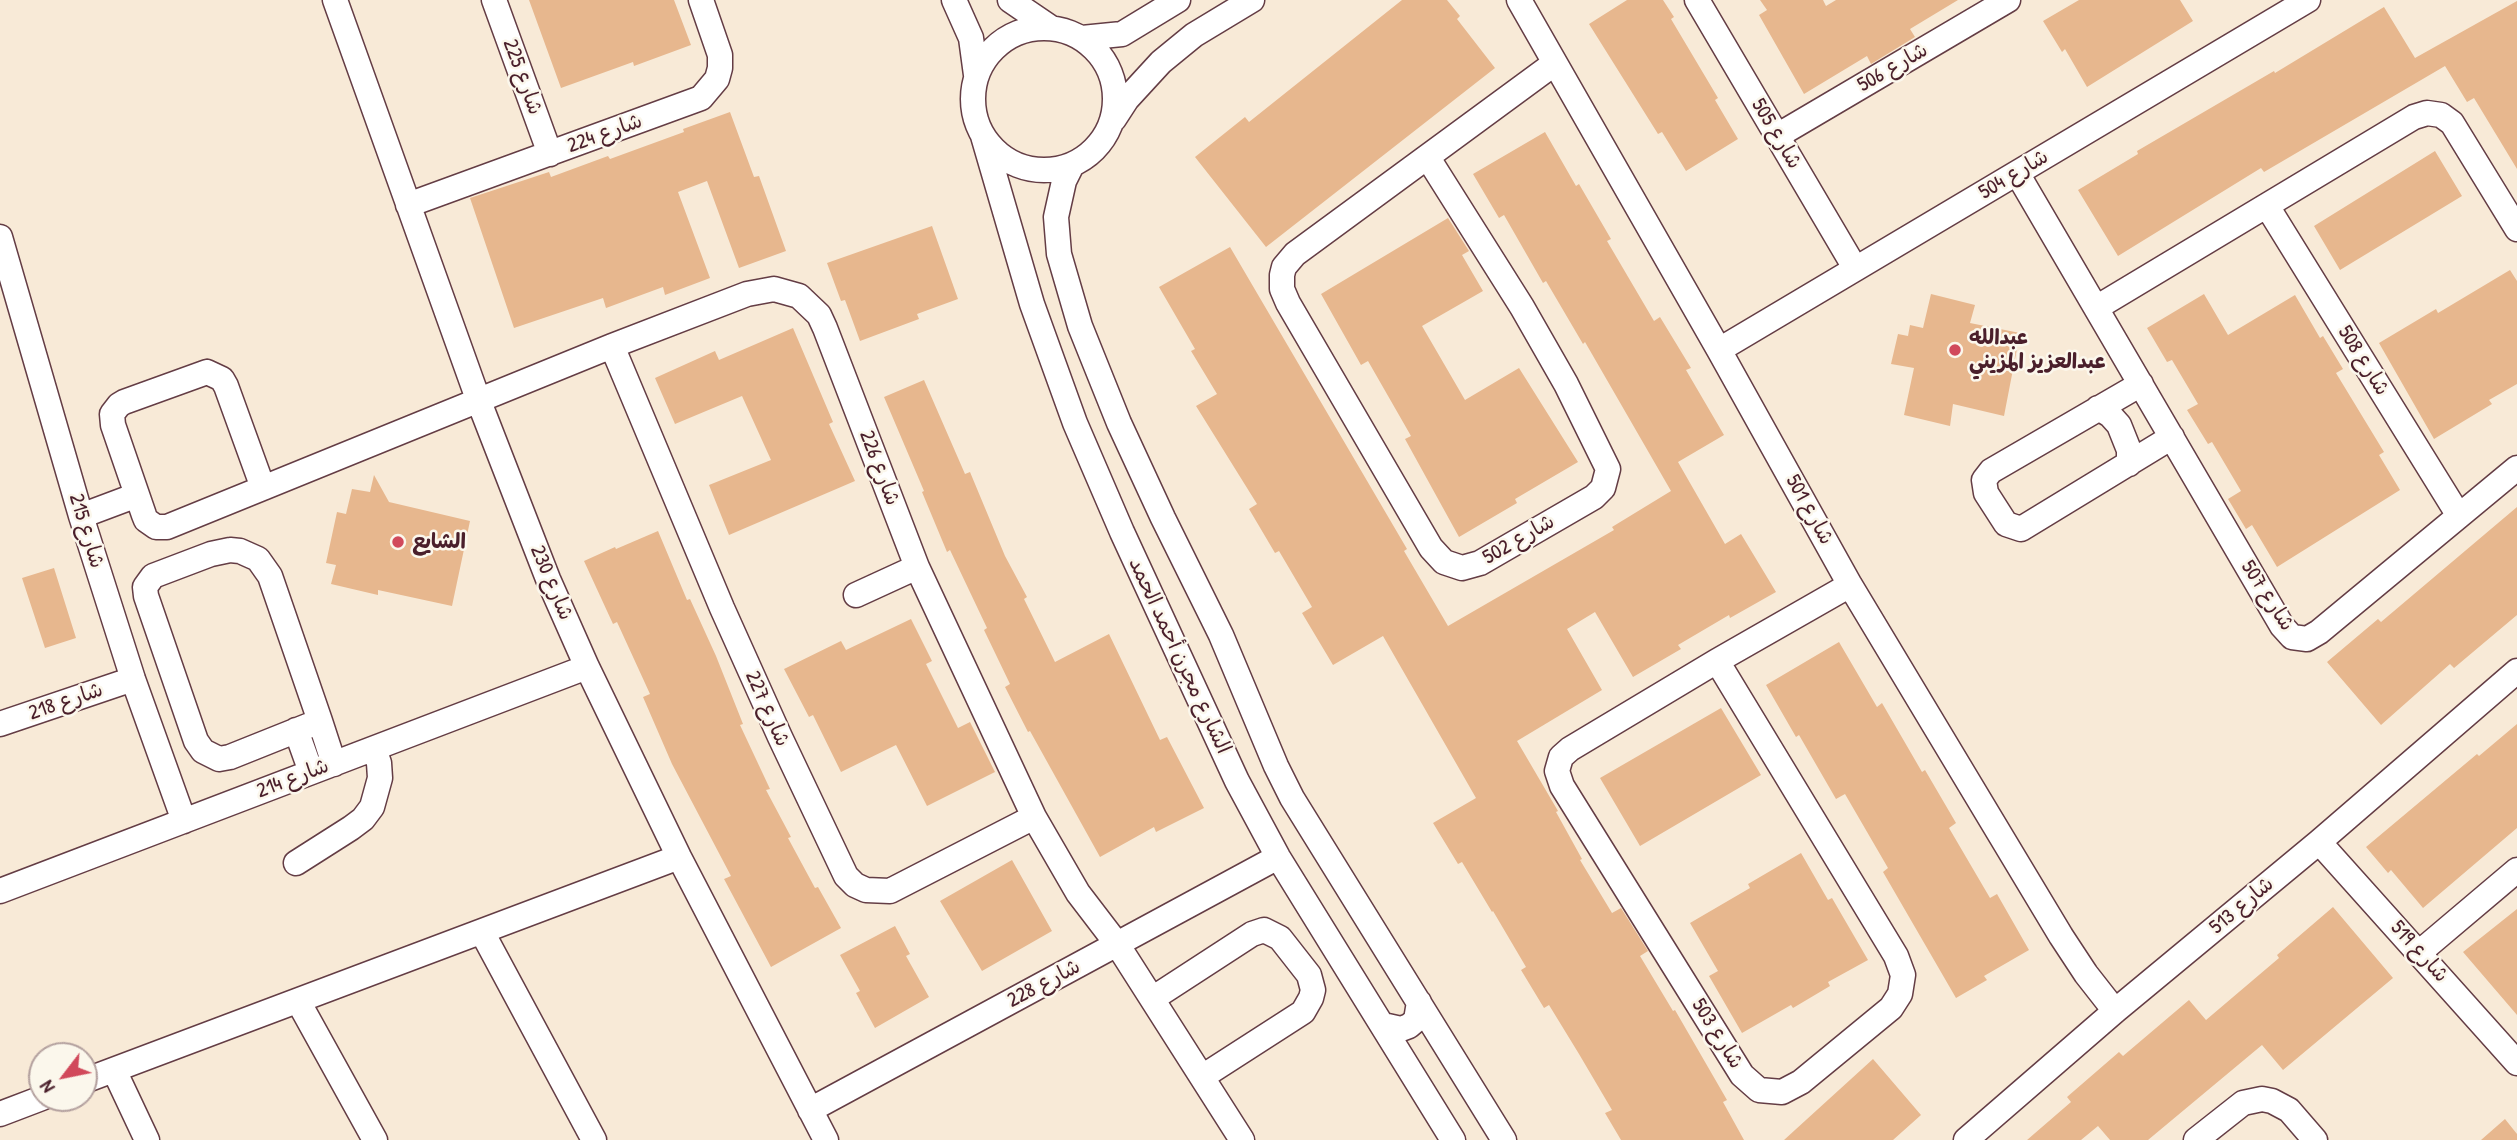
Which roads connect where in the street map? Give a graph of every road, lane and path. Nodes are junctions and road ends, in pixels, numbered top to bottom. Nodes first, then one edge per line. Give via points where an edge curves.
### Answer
1 (335, 0) edge
2 (494, 0) edge
3 (701, 0) edge
4 (954, 0) edge
5 (1010, 0) edge
6 (1178, 0) edge
7 (1252, 0) edge
8 (1519, 0) edge
9 (1697, 0) edge
10 (2008, 0) edge
11 (2308, 0) edge
12 (1051, 28) junction
13 (1082, 38) junction
14 (1555, 63) junction
15 (976, 75) junction
16 (1111, 123) junction
17 (983, 136) junction
18 (1777, 136) junction
19 (550, 153) junction
20 (1428, 158) junction
21 (1072, 165) junction
22 (2017, 173) junction
23 (408, 205) junction
24 (2267, 206) junction
25 (2517, 229) edge
26 (0, 237) edge
27 (1854, 268) junction
28 (2096, 308) junction
29 (612, 346) junction
30 (1719, 350) junction
31 (2141, 384) junction
32 (478, 399) junction
33 (2098, 408) junction
34 (2172, 437) junction
35 (2129, 464) junction
36 (2517, 468) edge
37 (263, 488) junction
38 (136, 495) junction
39 (81, 516) junction
40 (2459, 516) junction
41 (917, 567) junction
42 (1850, 585) junction
43 (856, 594) dead end
44 (1717, 661) junction
45 (587, 667) junction
46 (2517, 671) edge
47 (132, 679) junction
48 (320, 721) junction
49 (0, 724) edge
50 (296, 730) junction
51 (374, 748) junction
52 (334, 764) junction
53 (1276, 765) junction
54 (311, 772) junction
55 (1237, 781) junction
56 (1034, 817) junction
57 (184, 821) junction
58 (2319, 842) junction
59 (679, 857) junction
60 (1278, 857) junction
61 (296, 863) dead end
62 (2517, 870) edge
63 (0, 891) edge
64 (482, 932) junction
65 (1117, 944) junction
66 (2420, 952) junction
67 (1152, 999) junction
68 (298, 1001) junction
69 (1419, 1002) junction
70 (2115, 1011) junction
71 (1383, 1025) junction
72 (2517, 1063) edge
73 (114, 1070) junction
74 (98, 1076) edge
75 (1202, 1077) junction
76 (28, 1103) edge
77 (810, 1110) junction
78 (0, 1114) edge
79 (147, 1140) edge
80 (375, 1140) edge
81 (594, 1140) edge
82 (826, 1140) edge
83 (1242, 1140) edge
84 (1453, 1140) edge
85 (1504, 1140) edge
86 (1966, 1140) edge
87 (2196, 1140) edge
88 (2315, 1140) edge

1 - 23 street, شارع 230
2 - 19 street, شارع 225
3 - 19 street, شارع 224 via 720,55 720,68 710,90 690,103
4 - 15 street via 971,38
5 - 12 street
6 - 13 street via 1122,34
7 - 16 street via 1194,35 1161,62
8 - 14 street, شارع 501
9 - 18 street, شارع 505
10 - 18 street, شارع 506
11 - 22 street, شارع 504
12 - 13 street
12 - 15 street via 1006,38 988,54
13 - 16 street via 1100,54 1111,75 1116,99
14 - 20 street, شارع 502
14 - 30 street, شارع 501
15 - 17 street via 975,117
16 - 21 street via 1089,155
17 - 21 street via 996,152 1032,170
17 - 55 street, الشارع مجرن أحمد الحمد via 1032,304 1075,423
18 - 27 street, شارع 505
19 - 23 street, شارع 224
20 - 20 street, شارع 502 via 1295,254 1284,267 1281,282 1288,303 1431,548 1444,562 1462,568 1480,563 1594,497 1604,488 1608,469 1522,307
21 - 53 street, الشارع مجرن أحمد الحمد via 1058,199 1056,236 1080,326 1129,447 1221,635
22 - 27 street, شارع 504
22 - 28 street, شارع 507
23 - 32 street, شارع 230
24 - 25 street via 2414,117 2433,113 2448,118 2456,128
24 - 28 street
24 - 40 street, شارع 508
26 - 39 street, شارع 215
27 - 30 street, شارع 504
28 - 31 street, شارع 507
29 - 32 street, شارع 226
29 - 41 street, شارع 226 via 760,290 799,296 819,315 825,328
29 - 56 street, شارع 227 via 732,631 846,876 866,890 890,891
30 - 42 street, شارع 501
31 - 33 street
31 - 34 street, شارع 507
32 - 37 street, شارع 226
32 - 45 street, شارع 230
33 - 35 street via 2119,425
33 - 35 street via 1991,471 1984,481 1986,493 2006,524 2021,528
34 - 35 street
34 - 40 street, شارع 507 via 2282,626 2299,640 2319,632
36 - 40 street, شارع 507
37 - 38 street, شارع 226 via 162,528 146,520
37 - 38 street, شارع 226 via 226,386 207,372 115,409 113,425
38 - 39 street
39 - 47 street, شارع 215
41 - 43 street
41 - 56 street, شارع 226
42 - 44 street, شارع 503
42 - 70 street, شارع 501 via 2067,946
44 - 44 street, شارع 503 via 1570,748 1557,771 1562,786 1742,1076 1759,1090 1782,1092 1801,1082 1891,1008 1900,994 1903,975 1896,956
45 - 51 street, شارع 214
45 - 59 street, شارع 230
46 - 58 street, شارع 513
47 - 49 street, شارع 218
47 - 57 street, شارع 215
48 - 50 street
48 - 50 street via 270,576 258,559 240,551 220,551 149,578 146,596 203,751 225,758
48 - 52 street
50 - 54 street
51 - 52 street, شارع 214
51 - 61 street via 380,778 372,807 351,828
52 - 54 street, شارع 214
53 - 55 street via 1265,760 1252,762 1242,769
53 - 69 street, الشارع مجرن أحمد الحمد via 1313,834
54 - 57 street, شارع 214
55 - 60 street, الشارع مجرن أحمد الحمد
56 - 65 street, شارع 226 via 1078,892
57 - 63 street, شارع 214
58 - 66 street, شارع 519
58 - 70 street, شارع 513
59 - 64 street
59 - 77 street, شارع 230
60 - 65 street, شارع 228
60 - 71 street, الشارع مجرن أحمد الحمد
62 - 66 street
64 - 68 street
64 - 81 street
65 - 67 street, شارع 226
65 - 77 street, شارع 228
66 - 72 street, شارع 519
67 - 75 street, شارع 226
67 - 75 street via 1264,930 1280,938 1308,975 1311,999 1303,1012
68 - 73 street
68 - 80 street
69 - 71 street via 1416,1020 1409,1026 1391,1029
69 - 85 street, الشارع مجرن أحمد الحمد
70 - 86 street, شارع 513
71 - 84 street, الشارع مجرن أحمد الحمد
73 - 74 street
73 - 79 street
75 - 83 street, شارع 226
76 - 78 street
77 - 82 street, شارع 230
87 - 88 street via 2234,1108 2262,1099 2289,1110

